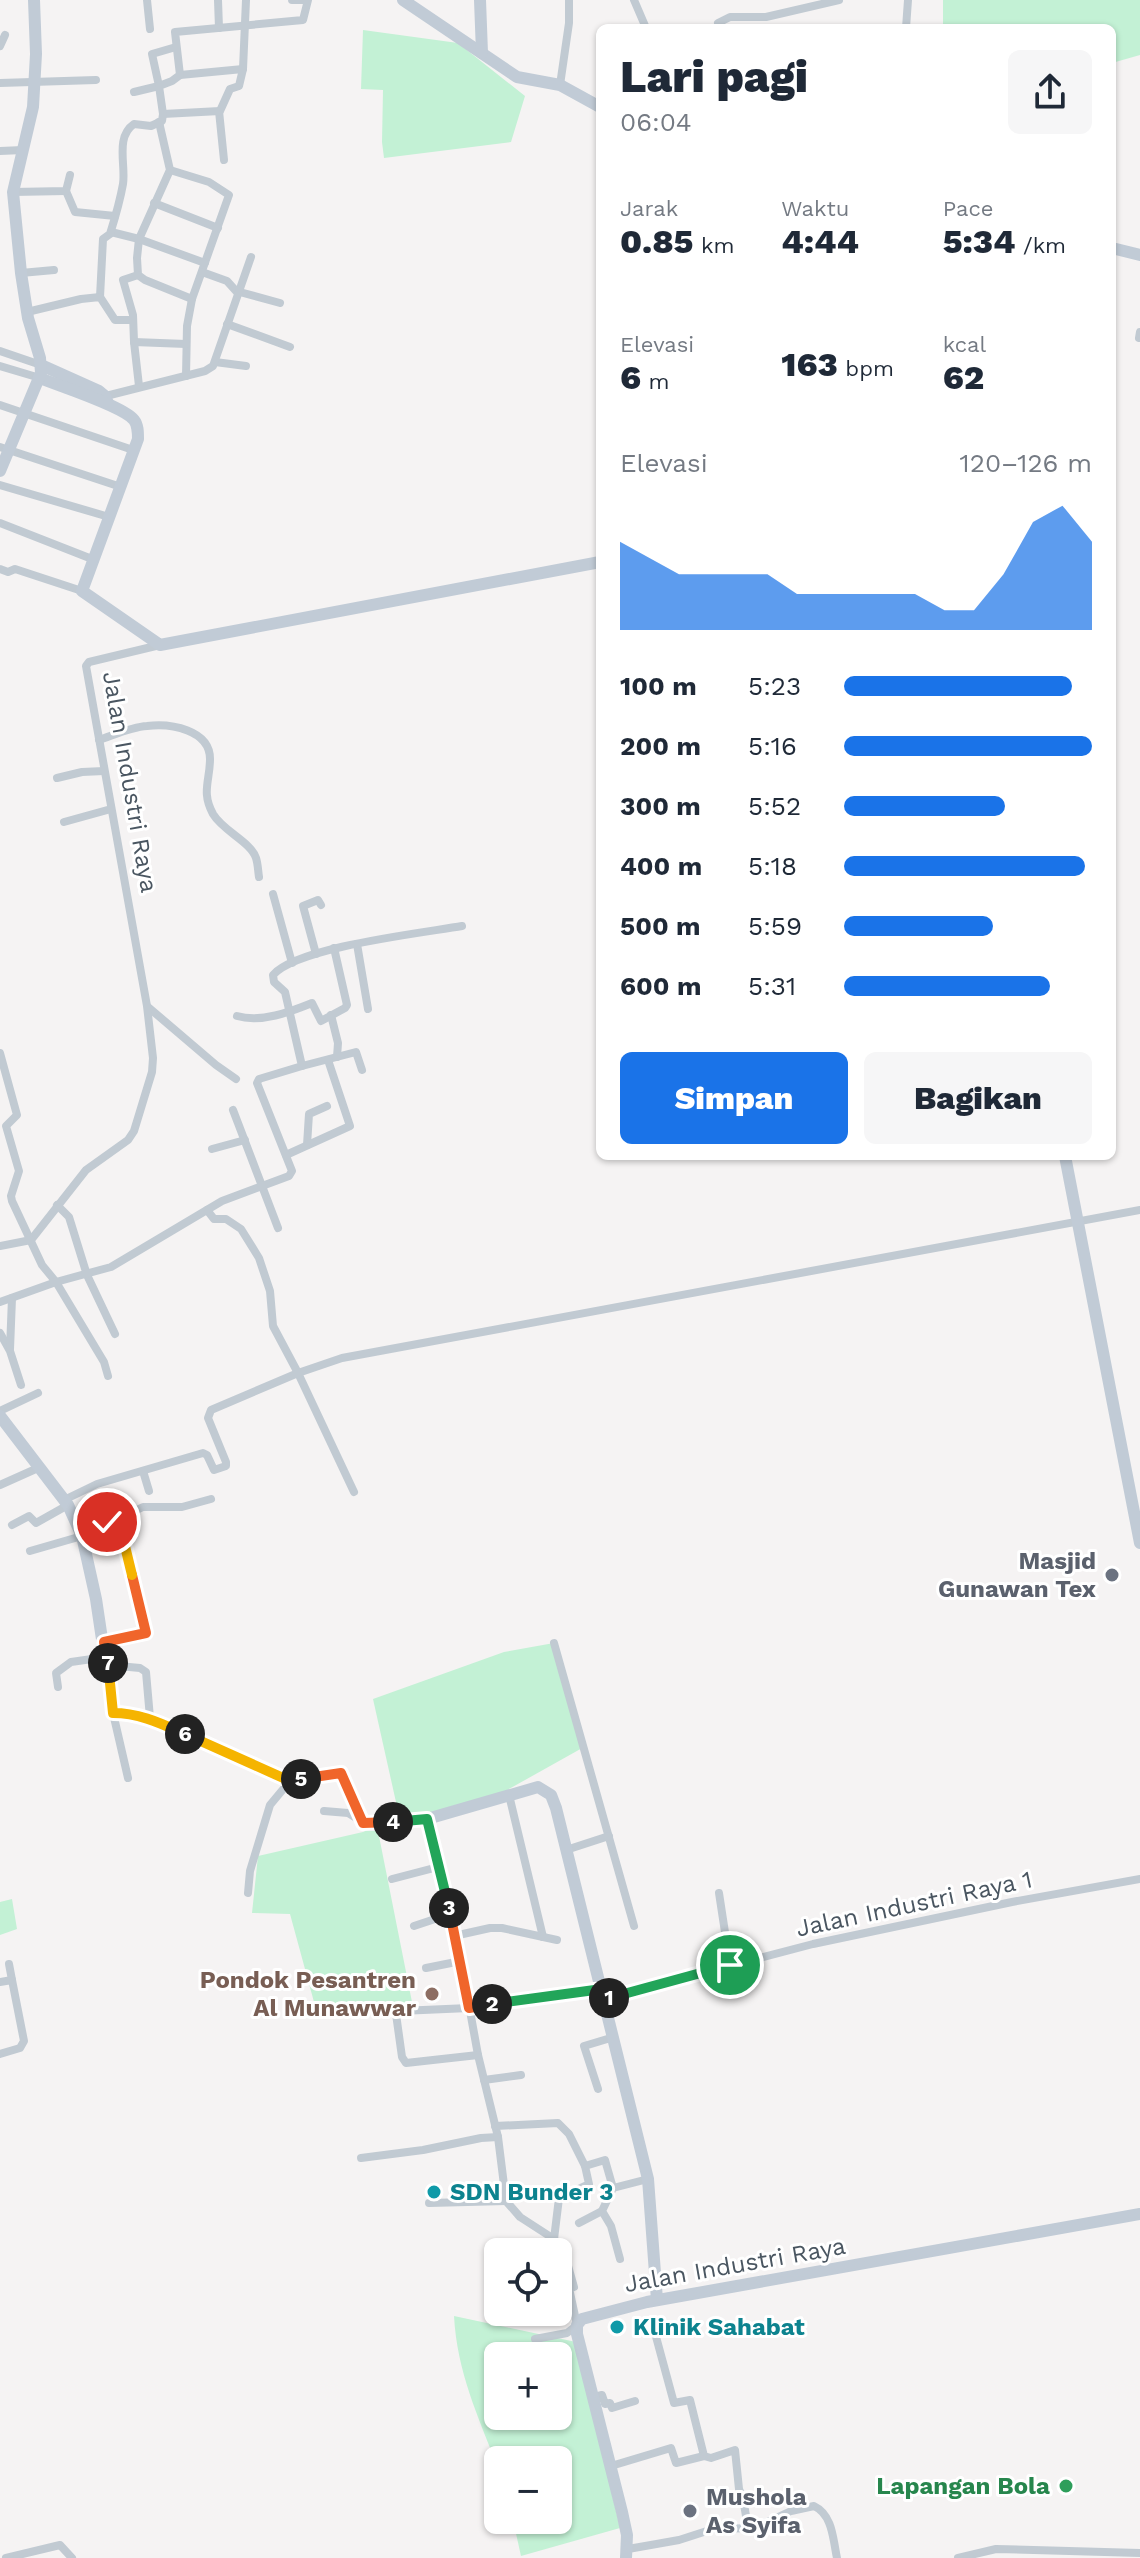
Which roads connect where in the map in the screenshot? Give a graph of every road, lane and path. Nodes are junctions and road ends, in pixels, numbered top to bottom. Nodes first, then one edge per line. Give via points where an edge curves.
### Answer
1 (34, 0) edge
2 (147, 0) edge
3 (246, 0) edge
4 (292, 0) edge
5 (403, 0) edge
6 (480, 0) edge
7 (569, 0) edge
8 (634, 0) edge
9 (839, 0) edge
10 (908, 0) edge
11 (219, 1) edge
12 (718, 23) dead end
13 (644, 24) edge
14 (906, 24) edge
15 (245, 27) junction
16 (219, 28) junction
17 (150, 29) dead end
18 (5, 35) dead end
19 (0, 46) edge
20 (176, 47) junction
21 (482, 53) junction
22 (243, 69) junction
23 (180, 75) junction
24 (96, 80) dead end
25 (0, 83) edge
26 (35, 83) junction
27 (560, 85) junction
28 (159, 86) junction
29 (134, 92) dead end
30 (596, 105) edge
31 (219, 111) junction
32 (161, 118) junction
33 (23, 150) junction
34 (0, 151) edge
35 (224, 160) dead end
36 (170, 170) junction
37 (70, 175) dead end
38 (66, 191) junction
39 (13, 192) junction
40 (154, 203) junction
41 (115, 216) junction
42 (218, 228) junction
43 (111, 232) junction
44 (139, 239) junction
45 (1116, 249) edge
46 (1140, 255) edge
47 (251, 257) dead end
48 (204, 267) junction
49 (54, 270) dead end
50 (21, 273) junction
51 (138, 275) junction
52 (238, 291) junction
53 (100, 297) junction
54 (192, 299) junction
55 (280, 303) dead end
56 (27, 312) junction
57 (133, 320) junction
58 (227, 324) junction
59 (1140, 332) edge
60 (1139, 338) edge
61 (134, 342) junction
62 (186, 344) junction
63 (290, 347) dead end
64 (0, 351) edge
65 (215, 362) junction
66 (0, 366) edge
67 (246, 366) dead end
68 (40, 371) junction
69 (186, 376) junction
70 (139, 386) junction
71 (102, 400) junction
72 (0, 405) edge
73 (24, 413) junction
74 (5, 448) edge
75 (133, 450) junction
76 (0, 471) edge
77 (0, 485) edge
78 (121, 487) junction
79 (109, 517) junction
80 (0, 523) edge
81 (92, 559) junction
82 (596, 563) edge
83 (0, 569) edge
84 (82, 591) junction
85 (160, 645) junction
86 (99, 740) junction
87 (104, 771) junction
88 (57, 778) dead end
89 (111, 809) junction
90 (64, 822) dead end
91 (259, 877) dead end
92 (273, 894) dead end
93 (299, 894) dead end
94 (321, 905) dead end
95 (303, 906) junction
96 (462, 926) dead end
97 (357, 944) junction
98 (334, 948) junction
99 (316, 954) junction
100 (292, 963) junction
101 (147, 1006) junction
102 (368, 1009) dead end
103 (290, 1012) junction
104 (331, 1015) junction
105 (237, 1016) dead end
106 (0, 1053) edge
107 (333, 1058) junction
108 (302, 1066) junction
109 (362, 1070) dead end
110 (236, 1079) dead end
111 (327, 1106) dead end
112 (233, 1110) dead end
113 (245, 1140) junction
114 (307, 1145) junction
115 (212, 1149) dead end
116 (286, 1155) junction
117 (1066, 1160) edge
118 (263, 1187) junction
119 (57, 1205) junction
120 (207, 1210) junction
121 (1140, 1210) edge
122 (1077, 1222) junction
123 (278, 1228) dead end
124 (31, 1240) junction
125 (0, 1246) edge
126 (87, 1275) junction
127 (56, 1282) junction
128 (12, 1298) junction
129 (0, 1302) edge
130 (0, 1333) edge
131 (115, 1334) dead end
132 (10, 1351) junction
133 (298, 1373) junction
134 (108, 1376) dead end
135 (21, 1385) dead end
136 (38, 1393) dead end
137 (0, 1414) edge
138 (5, 1434) edge
139 (38, 1468) junction
140 (143, 1471) junction
141 (0, 1485) edge
142 (149, 1491) dead end
143 (354, 1492) dead end
144 (211, 1499) dead end
145 (66, 1502) junction
146 (107, 1522) junction
147 (12, 1525) dead end
148 (82, 1536) junction
149 (1140, 1541) edge
150 (30, 1551) dead end
151 (104, 1642) junction
152 (554, 1643) dead end
153 (107, 1661) junction
154 (58, 1687) dead end
155 (113, 1713) junction
156 (150, 1718) junction
157 (128, 1778) dead end
158 (290, 1781) junction
159 (509, 1795) junction
160 (324, 1811) dead end
161 (427, 1819) junction
162 (363, 1823) junction
163 (609, 1836) junction
164 (566, 1850) junction
165 (438, 1867) junction
166 (392, 1879) dead end
167 (1140, 1879) edge
168 (248, 1893) dead end
169 (719, 1893) dead end
170 (450, 1914) junction
171 (414, 1926) dead end
172 (634, 1926) dead end
173 (454, 1936) junction
174 (543, 1937) junction
175 (557, 1940) dead end
176 (461, 1961) junction
177 (9, 1964) dead end
178 (730, 1965) junction
179 (426, 1968) dead end
180 (12, 1980) junction
181 (0, 1982) edge
182 (604, 1994) junction
183 (469, 2008) junction
184 (614, 2037) junction
185 (0, 2054) edge
186 (478, 2055) junction
187 (521, 2075) dead end
188 (484, 2080) junction
189 (598, 2089) dead end
190 (495, 2126) junction
191 (498, 2137) junction
192 (361, 2158) dead end
193 (585, 2166) junction
194 (648, 2179) junction
195 (613, 2188) junction
196 (506, 2201) junction
197 (429, 2203) dead end
198 (602, 2211) junction
199 (1140, 2214) edge
200 (579, 2223) dead end
201 (552, 2238) edge
202 (554, 2238) edge
203 (620, 2259) dead end
204 (657, 2300) junction
205 (572, 2302) edge
206 (577, 2325) junction
207 (655, 2333) dead end
208 (535, 2339) dead end
209 (594, 2397) junction
210 (635, 2401) dead end
211 (704, 2456) junction
212 (611, 2466) junction
213 (748, 2528) junction
214 (1140, 2553) edge
215 (627, 2554) edge
216 (991, 2554) edge
217 (6, 2558) edge
218 (72, 2558) edge
219 (837, 2558) edge
220 (958, 2558) edge

1 - 26 street
2 - 17 street
3 - 15 street
4 - 15 street via 308,0 303,20
5 - 21 street
6 - 21 street
7 - 27 street
8 - 13 street
9 - 12 street
10 - 14 street
11 - 16 street
15 - 16 street
15 - 22 street
16 - 20 street via 175,32
18 - 19 street
20 - 23 street
20 - 28 street via 152,54
21 - 27 street via 517,77
22 - 23 street
22 - 31 street via 240,85 230,89
23 - 28 street
24 - 26 street
25 - 26 street
26 - 33 street
27 - 30 street
28 - 29 street
28 - 32 street
31 - 32 street
31 - 35 street
32 - 36 street
32 - 41 street via 151,126 134,124 128,129
33 - 34 street
33 - 39 street
36 - 40 street
36 - 42 street via 229,193
37 - 38 street
38 - 39 street
38 - 41 street via 75,212
39 - 50 street
40 - 42 street
40 - 44 street
41 - 43 street
42 - 48 street
43 - 44 street
43 - 53 street via 103,239
44 - 48 street
44 - 51 street
45 - 46 street
47 - 52 street
48 - 52 street
48 - 54 street
49 - 50 street
50 - 56 street
51 - 54 street
51 - 57 street via 123,280
52 - 55 street
52 - 58 street
53 - 56 street
53 - 57 street via 115,320
54 - 62 street
56 - 68 street
57 - 61 street
58 - 63 street
58 - 65 street
59 - 60 street
61 - 62 street
61 - 70 street
62 - 69 street
64 - 68 street
65 - 67 street
65 - 69 street via 210,369
66 - 68 street
68 - 71 street
68 - 73 street
69 - 70 street
70 - 71 street
71 - 75 street via 134,420 138,439
72 - 73 street
73 - 74 street
73 - 75 street
74 - 76 street
74 - 78 street
75 - 78 street
77 - 79 street
78 - 79 street
79 - 81 street
80 - 81 street
81 - 84 street
82 - 85 street, Jalan Industri Raya
83 - 84 street
84 - 85 street
85 - 86 street, Jalan Industri Raya via 87,663
86 - 87 street, Jalan Industri Raya
86 - 91 street via 164,725 204,740 210,762 209,806 222,827 253,852
87 - 88 street
87 - 89 street, Jalan Industri Raya
89 - 90 street
89 - 101 street, Jalan Industri Raya
92 - 100 street
93 - 95 street
94 - 95 street via 318,900
95 - 99 street
96 - 97 street
97 - 98 street
97 - 102 street
98 - 99 street
98 - 104 street via 347,1005
99 - 100 street
100 - 103 street via 273,975
101 - 110 street
101 - 119 street, Jalan Industri Raya via 152,1072 134,1131 86,1170
103 - 104 street via 312,1003 320,1021
103 - 105 street
103 - 108 street
104 - 107 street via 338,1043
106 - 124 street via 17,1115 6,1126 19,1171 11,1198
107 - 108 street
107 - 109 street via 356,1052
107 - 114 street via 350,1126
108 - 116 street via 257,1080
111 - 114 street via 309,1114
112 - 113 street
113 - 115 street
113 - 118 street
114 - 116 street
116 - 118 street via 291,1174
117 - 122 street
118 - 120 street
118 - 123 street
119 - 124 street, Jalan Industri Raya
119 - 126 street via 69,1217
120 - 126 street via 117,1264
120 - 133 street via 247,1235 268,1282 273,1326
121 - 122 street
122 - 133 street via 378,1349
122 - 149 street
124 - 125 street
124 - 127 street
126 - 127 street
126 - 131 street
127 - 128 street
127 - 134 street
128 - 129 street
128 - 132 street
130 - 132 street
132 - 135 street
133 - 140 street via 209,1413 226,1466 215,1471 203,1453
133 - 143 street
136 - 137 street
137 - 138 street
138 - 139 street
139 - 141 street
139 - 145 street
140 - 142 street
140 - 145 street via 97,1484
144 - 146 street via 182,1507 143,1507
145 - 147 street via 36,1523 29,1516
145 - 148 street
146 - 148 street
146 - 151 street via 111,1537 123,1538 146,1633
148 - 150 street
148 - 151 street
151 - 153 street
152 - 163 street
153 - 154 street via 71,1662 56,1673
153 - 155 street
153 - 156 street via 146,1672
155 - 156 street
155 - 157 street
156 - 158 street
158 - 162 street via 341,1773
158 - 168 street via 270,1805 251,1864
159 - 161 street
159 - 164 street via 545,1789 556,1808
159 - 174 street
160 - 162 street via 348,1813
161 - 162 street
161 - 165 street
163 - 164 street
163 - 172 street
164 - 182 street
165 - 166 street
165 - 170 street
167 - 178 street, Jalan Industri Raya 1
169 - 178 street
170 - 171 street
170 - 173 street
173 - 174 street via 502,1928
173 - 176 street
174 - 175 street
176 - 179 street
176 - 183 street
177 - 180 street
178 - 182 street, Jalan Industri Raya 1
180 - 181 street
180 - 185 street via 23,2043
182 - 183 street, Jalan Industri Raya 1
182 - 184 street
183 - 186 street
183 - 186 street, Jalan Industri Raya 1 via 397,2012 402,2057 410,2063
184 - 189 street via 584,2046
184 - 194 street
186 - 188 street
187 - 188 street
188 - 190 street
190 - 191 street
190 - 193 street via 558,2123
191 - 192 street
191 - 196 street
193 - 195 street via 606,2161
193 - 202 street via 589,2184 559,2198
194 - 195 street
194 - 204 street
195 - 198 street
196 - 197 street
196 - 201 street
198 - 200 street
198 - 203 street
199 - 204 street, Jalan Industri Raya
204 - 206 street, Jalan Industri Raya via 591,2315
205 - 206 street
206 - 208 street via 567,2333
206 - 209 street
207 - 211 street via 674,2403 690,2400
209 - 210 street via 602,2395 612,2408
209 - 212 street
211 - 212 street via 676,2463 671,2448
211 - 213 street via 735,2450
212 - 215 street
213 - 215 street via 713,2529
213 - 219 street via 814,2506 828,2517
214 - 216 street
216 - 220 street
217 - 218 street via 60,2545

